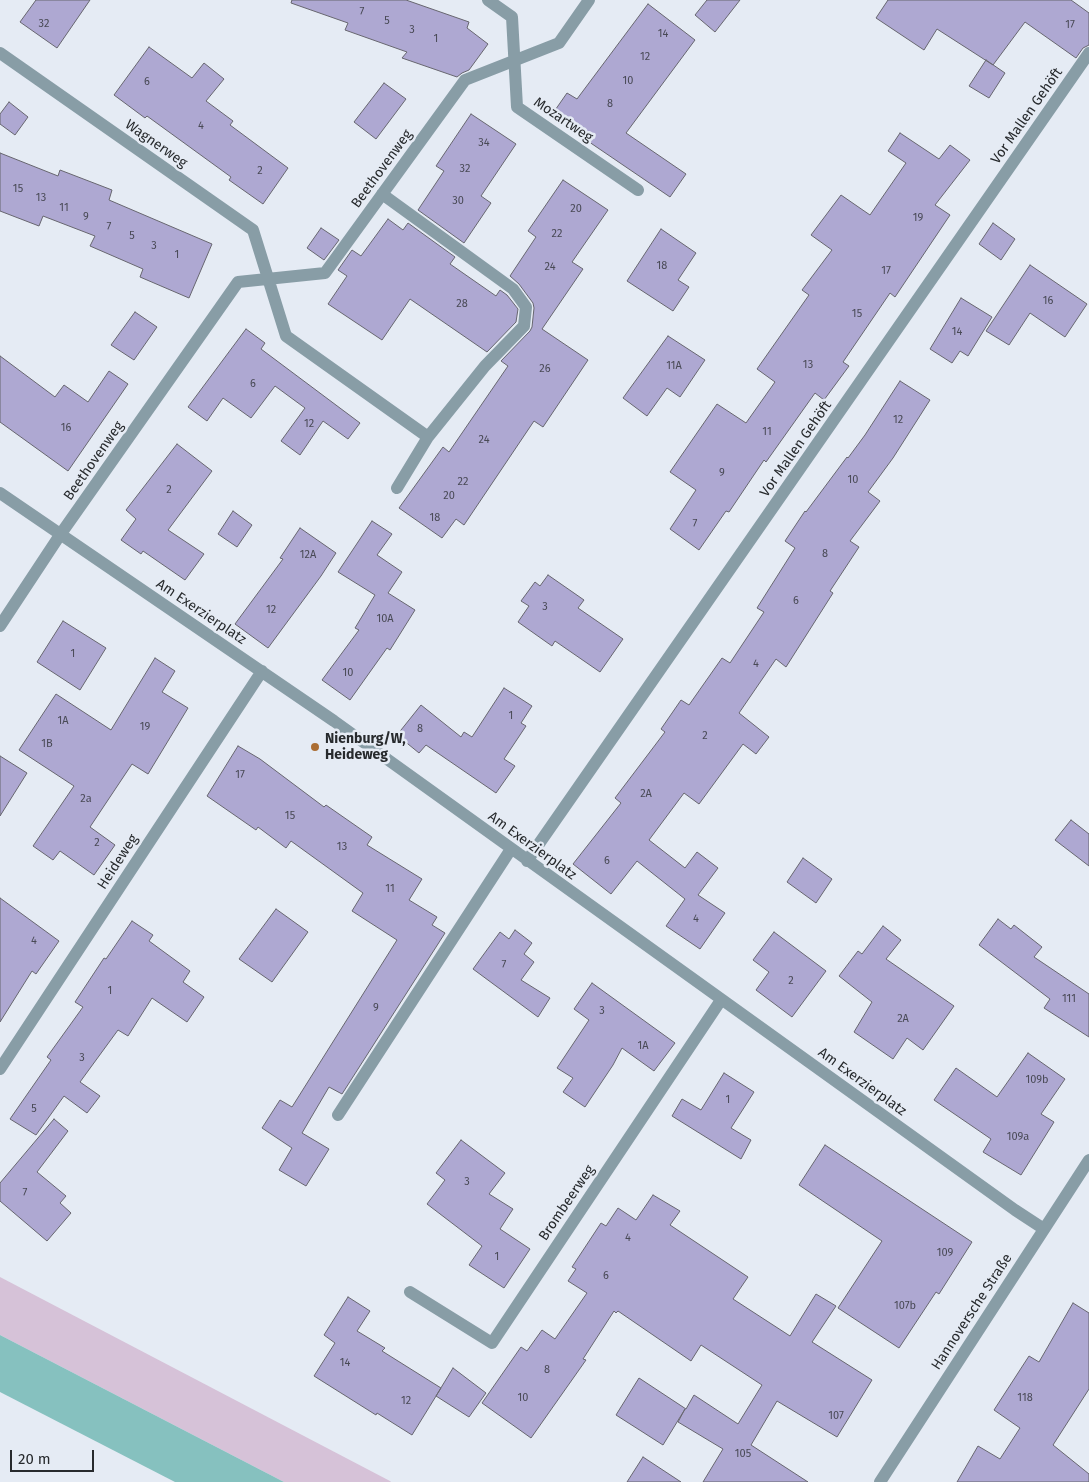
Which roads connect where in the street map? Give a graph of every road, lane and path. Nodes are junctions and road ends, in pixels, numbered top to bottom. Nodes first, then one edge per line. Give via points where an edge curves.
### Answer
1 (488, 0) edge
2 (589, 0) edge
3 (0, 53) edge
4 (1089, 53) edge
5 (514, 60) junction
6 (638, 190) dead end
7 (382, 194) junction
8 (269, 279) junction
9 (428, 437) junction
10 (397, 488) dead end
11 (0, 493) edge
12 (60, 535) junction
13 (0, 626) edge
14 (262, 671) junction
15 (511, 849) junction
16 (527, 861) junction
17 (722, 1000) junction
18 (0, 1069) edge
19 (338, 1115) dead end
20 (1089, 1160) edge
21 (1044, 1229) junction
22 (410, 1292) dead end
23 (880, 1482) edge

1 - 5 street via 512,17
2 - 5 street via 559,42
3 - 8 street, Wagnerweg via 254,230
4 - 16 street, Vor Mallen Gehöft
5 - 6 street, Mozartweg via 517,107
5 - 7 street, Beethovenweg via 465,80
7 - 8 street, Beethovenweg via 324,273
7 - 9 street via 513,289 526,307 524,326 486,366
8 - 9 street via 286,336
8 - 12 street, Beethovenweg via 238,282
9 - 10 street
11 - 12 street, Am Exerzierplatz
12 - 13 street, Beethovenweg
12 - 14 street, Am Exerzierplatz
14 - 15 street, Am Exerzierplatz
14 - 18 street, Heideweg
15 - 16 street, Am Exerzierplatz
15 - 19 street
16 - 17 street, Am Exerzierplatz
17 - 21 street, Am Exerzierplatz
17 - 22 street, Brombeerweg via 492,1343
20 - 21 street, Hannoversche Straße
21 - 23 street, Hannoversche Straße

